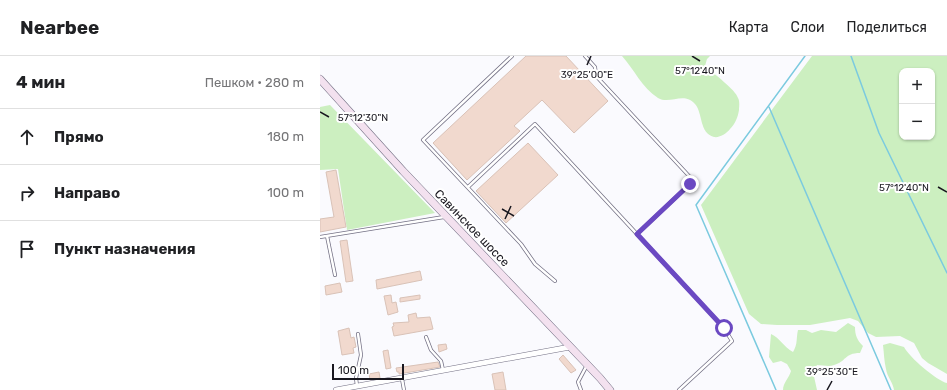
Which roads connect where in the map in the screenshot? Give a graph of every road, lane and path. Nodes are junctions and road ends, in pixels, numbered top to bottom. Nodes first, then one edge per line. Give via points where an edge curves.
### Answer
1 (512, 56) edge
2 (585, 56) edge
3 (320, 79) edge
4 (468, 187) junction
5 (446, 216) junction
6 (637, 234) junction
7 (327, 236) junction
8 (320, 237) edge
9 (335, 275) dead end
10 (555, 281) dead end
11 (358, 334) dead end
12 (426, 337) dead end
13 (570, 347) junction
14 (587, 365) junction
15 (443, 370) junction
16 (402, 378) junction
17 (356, 386) junction
18 (336, 390) edge
19 (404, 390) edge
20 (582, 390) edge
21 (610, 390) edge
22 (679, 390) edge

1 - 4 lane via 423,140
2 - 6 lane via 595,67 596,76 690,177 690,184
3 - 5 street, Савинское шоссе
4 - 6 lane via 535,124
4 - 10 lane via 521,244 535,264
5 - 7 lane
5 - 13 street, Савинское шоссе
6 - 22 lane via 724,328 732,342
7 - 8 lane
7 - 9 lane
11 - 17 lane via 361,355
12 - 15 lane via 431,350 441,361
13 - 14 street, Савинское шоссе
13 - 15 street
14 - 20 lane via 578,382
14 - 21 street, Савинское шоссе
15 - 16 street
16 - 17 street
16 - 19 lane
17 - 18 street

